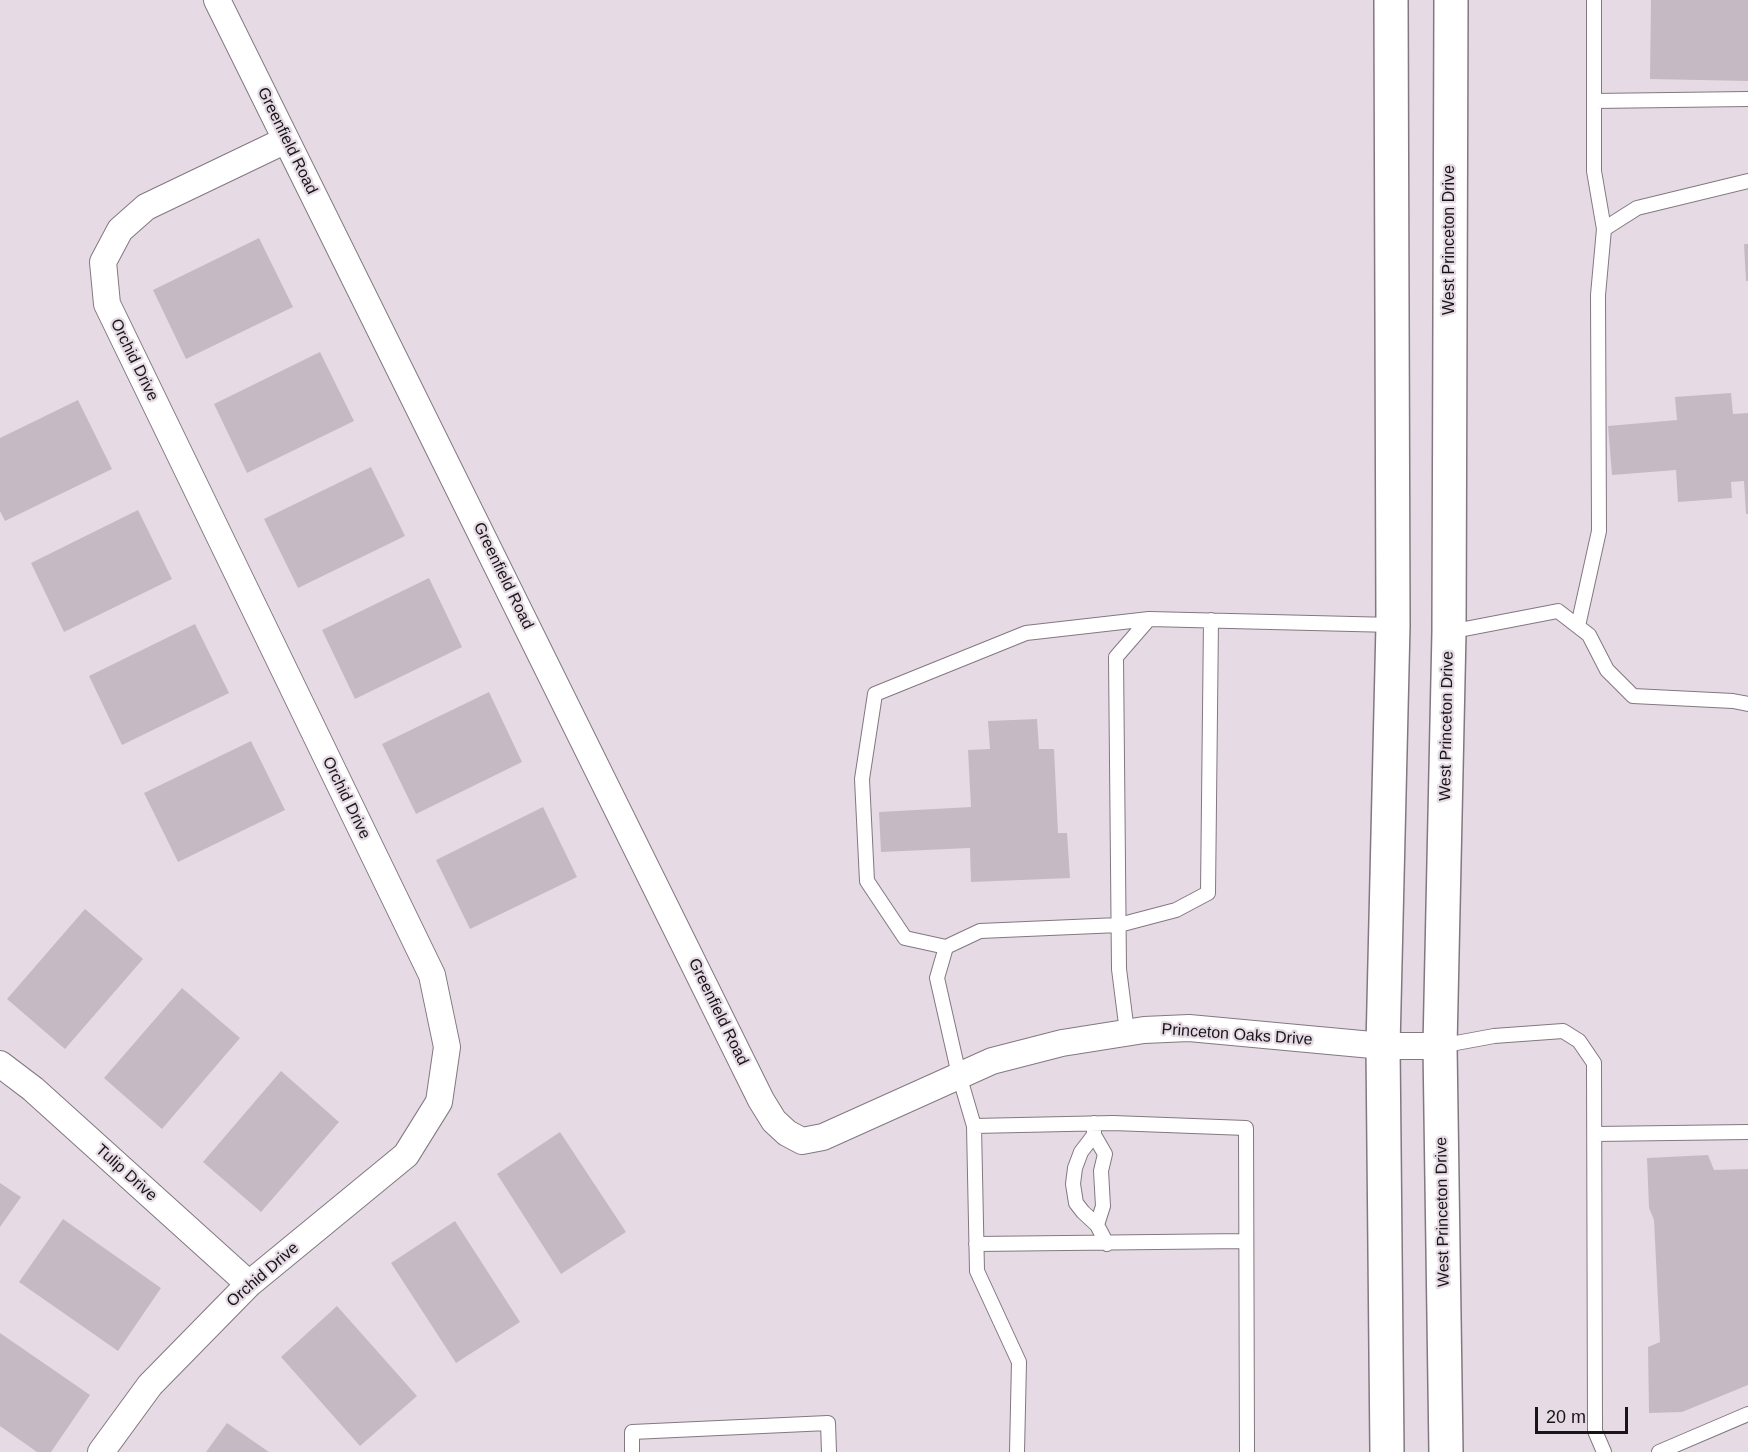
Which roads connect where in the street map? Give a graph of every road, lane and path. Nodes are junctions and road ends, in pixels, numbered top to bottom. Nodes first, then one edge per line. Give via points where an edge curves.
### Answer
1 (217, 0) edge
2 (1391, 0) edge
3 (1451, 0) edge
4 (1594, 0) edge
5 (1748, 99) edge
6 (1594, 100) junction
7 (286, 140) junction
8 (1748, 182) edge
9 (1604, 229) junction
10 (1149, 619) junction
11 (1210, 620) junction
12 (1393, 625) junction
13 (1578, 626) junction
14 (1449, 632) junction
15 (1748, 704) edge
16 (1119, 925) junction
17 (946, 947) junction
18 (1127, 1032) junction
19 (1383, 1046) junction
20 (1440, 1046) junction
21 (0, 1064) edge
22 (959, 1075) junction
23 (974, 1126) junction
24 (1094, 1129) junction
25 (1748, 1132) edge
26 (1595, 1134) junction
27 (802, 1141) joint
28 (1097, 1225) junction
29 (1245, 1241) junction
30 (976, 1244) junction
31 (1107, 1244) junction
32 (249, 1284) junction
33 (1748, 1414) edge
34 (101, 1452) edge
35 (632, 1452) edge
36 (829, 1452) edge
37 (1017, 1452) edge
38 (1247, 1452) edge
39 (1387, 1452) edge
40 (1446, 1452) edge
41 (1604, 1452) edge
42 (1659, 1452) edge

1 - 7 street, Greenfield Road
2 - 12 highway
3 - 14 highway, West Princeton Drive
4 - 6 lane
5 - 6 lane
6 - 9 lane via 1594,171
7 - 27 street, Greenfield Road via 761,1100 774,1121
7 - 32 street, Orchid Drive via 146,207 120,230 103,262 107,304 432,975 447,1047 439,1102 406,1155
8 - 9 lane via 1637,208
9 - 13 lane via 1598,296 1599,531
10 - 11 lane
10 - 16 lane via 1116,657
10 - 17 lane via 1026,633 874,694 862,779 867,880 905,938
11 - 12 lane
11 - 16 lane via 1208,893 1176,910
12 - 19 highway
13 - 14 lane via 1558,611
13 - 15 lane via 1589,635 1607,670 1633,696
14 - 20 highway, West Princeton Drive
16 - 17 lane via 980,931
16 - 18 lane via 1119,969
17 - 22 lane via 937,978
18 - 19 street, Princeton Oaks Drive via 1189,1028
18 - 22 street, Princeton Oaks Drive via 1025,1052
19 - 20 street, Princeton Oaks Drive
19 - 39 highway
20 - 26 lane via 1494,1036 1563,1031 1579,1041 1594,1063
20 - 40 highway, West Princeton Drive
21 - 32 street, Tulip Drive via 33,1089
22 - 23 lane
22 - 27 street, Princeton Oaks Drive via 843,1129
23 - 24 lane
23 - 30 lane
24 - 28 lane via 1105,1154 1101,1171 1103,1206
24 - 28 lane via 1080,1152 1073,1184 1076,1203
24 - 29 lane via 1246,1128
25 - 26 lane
26 - 41 lane via 1595,1431
28 - 31 lane
29 - 31 lane
29 - 38 lane
30 - 31 lane
30 - 37 lane via 977,1271 1019,1362
32 - 34 street, Orchid Drive via 150,1385
33 - 42 lane
35 - 36 lane via 632,1432 828,1423

